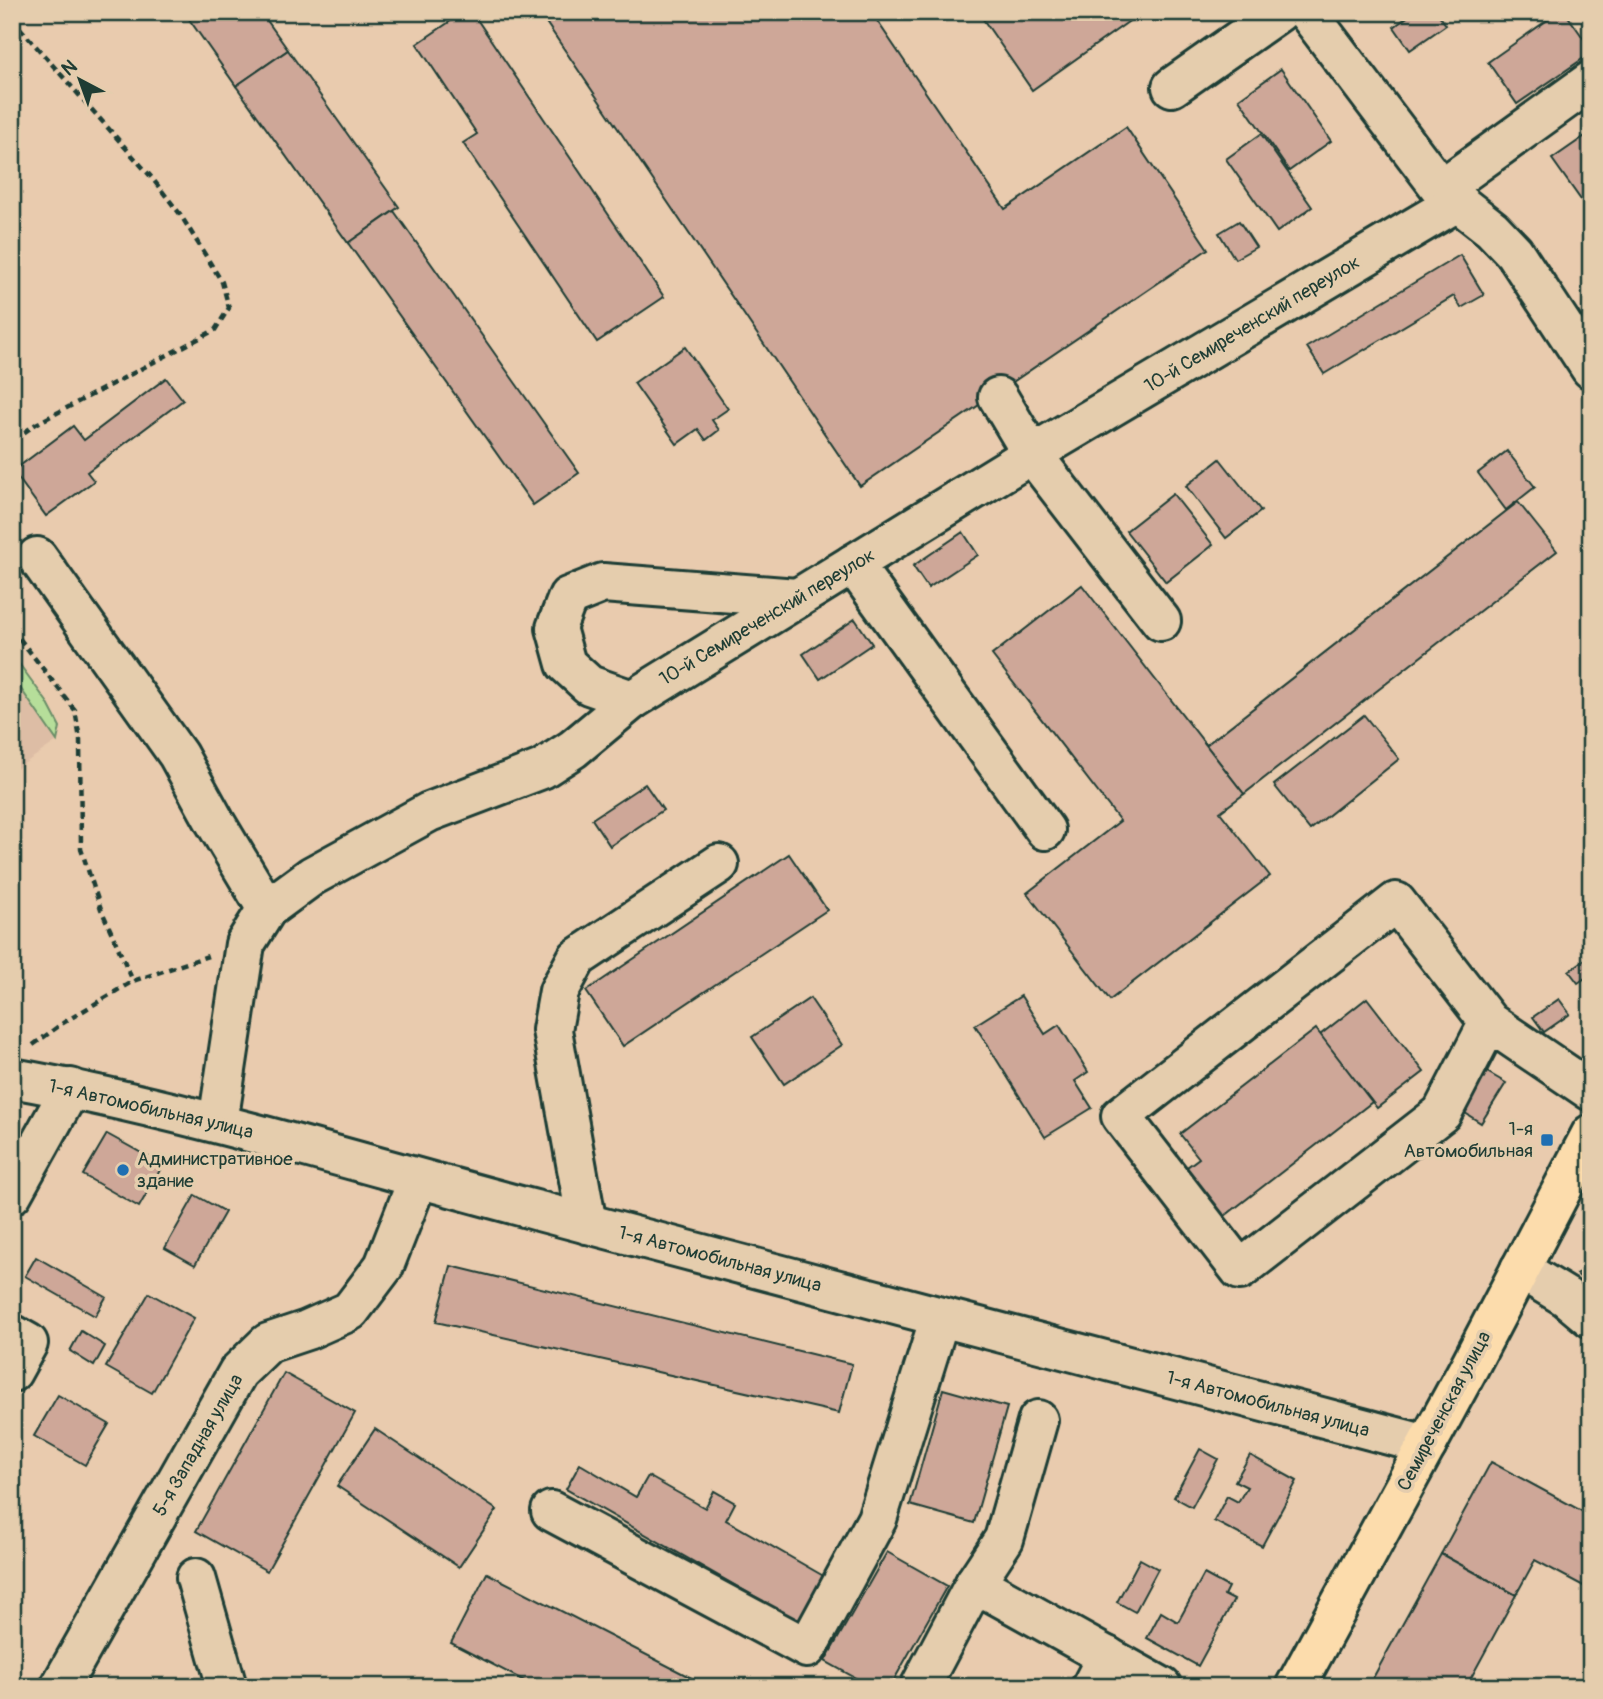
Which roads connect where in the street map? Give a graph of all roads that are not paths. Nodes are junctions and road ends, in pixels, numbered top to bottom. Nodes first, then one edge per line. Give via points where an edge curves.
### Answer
1 (1279, 12) edge
2 (1307, 12) edge
3 (1591, 81) edge
4 (1172, 87) dead end
5 (1449, 196) junction
6 (1585, 345) edge
7 (998, 397) dead end
8 (1032, 454) junction
9 (37, 557) dead end
10 (853, 564) junction
11 (797, 598) junction
12 (1161, 621) dead end
13 (632, 700) junction
14 (1045, 830) dead end
15 (719, 864) dead end
16 (267, 909) junction
17 (1489, 1022) junction
18 (12, 1078) edge
19 (71, 1088) junction
20 (1591, 1091) edge
21 (218, 1123) junction
22 (1587, 1149) edge
23 (418, 1179) junction
24 (12, 1194) edge
25 (587, 1224) junction
26 (1520, 1269) junction
27 (940, 1317) junction
28 (1591, 1318) edge
29 (12, 1334) edge
30 (12, 1372) edge
31 (1038, 1420) dead end
32 (1427, 1445) junction
33 (551, 1511) dead end
34 (197, 1578) dead end
35 (975, 1583) junction
36 (1099, 1671) edge
37 (60, 1687) edge
38 (227, 1687) edge
39 (920, 1687) edge
40 (1162, 1687) edge
41 (1295, 1687) edge

1 - 4 street
2 - 5 street
3 - 5 street, 10-й Семиреченский переулок
5 - 6 street via 1492,229 1514,253
5 - 8 street, 10-й Семиреченский переулок
7 - 8 street
8 - 10 street, 10-й Семиреченский переулок
8 - 12 street
9 - 16 street via 178,755
10 - 11 street, 10-й Семиреченский переулок
10 - 14 street
11 - 13 street, 10-й Семиреченский переулок
11 - 13 street via 603,583 568,597 556,628 566,664 589,684
13 - 16 street, 10-й Семиреченский переулок via 542,769 429,812 312,876
15 - 25 street via 577,958 559,991 552,1030
16 - 21 street, 10-й Семиреченский переулок via 245,944
17 - 17 street via 1442,1113 1240,1270 1121,1116 1396,902
17 - 20 street
18 - 19 street, 1-я Автомобильная улица
19 - 21 street, 1-я Автомобильная улица
19 - 24 street
21 - 23 street, 1-я Автомобильная улица
22 - 26 main road, Семиреченская улица
23 - 25 street, 1-я Автомобильная улица
23 - 37 street, 5-я Западная улица via 384,1266 350,1311 268,1343 238,1372
25 - 27 street, 1-я Автомобильная улица
26 - 28 street
26 - 32 main road, Семиреченская улица
27 - 32 street, 1-я Автомобильная улица
27 - 33 street via 877,1519 807,1648
29 - 30 street via 28,1343
31 - 35 street via 1004,1539
32 - 41 main road, Семиреченская улица
34 - 38 street
35 - 36 street
35 - 39 street
36 - 40 street

